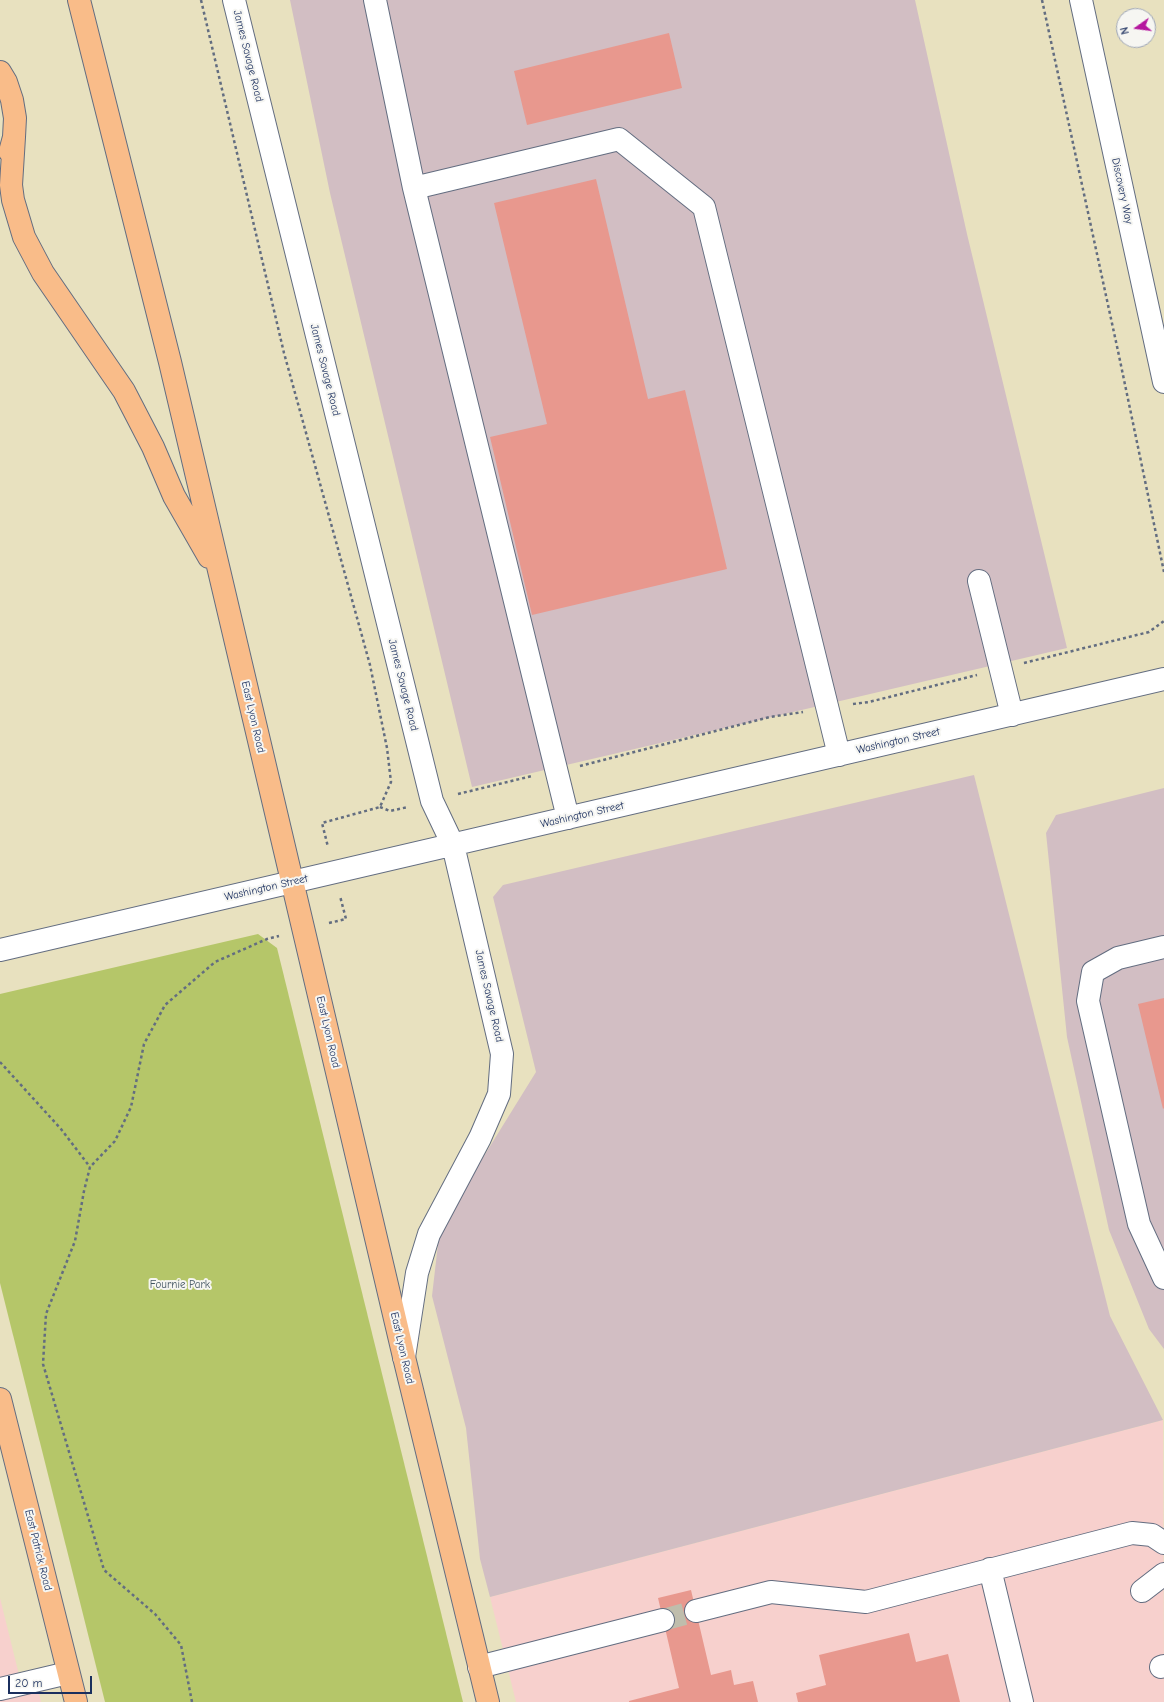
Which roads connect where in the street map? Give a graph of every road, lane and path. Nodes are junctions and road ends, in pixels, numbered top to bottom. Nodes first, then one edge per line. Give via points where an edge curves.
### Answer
1 (79, 0) edge
2 (234, 0) edge
3 (375, 0) edge
4 (1042, 0) edge
5 (1081, 0) edge
6 (0, 72) edge
7 (14, 137) junction
8 (0, 172) edge
9 (414, 188) junction
10 (1164, 382) edge
11 (1164, 572) edge
12 (220, 575) junction
13 (980, 581) dead end
14 (1164, 621) edge
15 (1001, 669) junction
16 (1164, 679) edge
17 (828, 708) junction
18 (1012, 715) junction
19 (839, 755) junction
20 (557, 771) junction
21 (432, 801) junction
22 (380, 807) dead end
23 (568, 818) junction
24 (453, 845) junction
25 (293, 882) junction
26 (1164, 947) edge
27 (0, 950) edge
28 (0, 1062) edge
29 (90, 1167) dead end
30 (1164, 1278) edge
31 (404, 1356) junction
32 (0, 1399) edge
33 (1164, 1543) edge
34 (990, 1569) junction
35 (1164, 1574) edge
36 (1142, 1591) dead end
37 (696, 1611) tunnel mouth
38 (663, 1620) tunnel mouth
39 (480, 1668) junction
40 (68, 1673) junction
41 (0, 1689) edge
42 (76, 1702) edge
43 (488, 1702) edge
44 (1022, 1702) edge

1 - 12 highway, East Lyon Road via 170,362
2 - 21 street, James Savage Road
3 - 9 street
4 - 11 path
5 - 10 street, Discovery Way
6 - 7 highway via 12,100 15,118
7 - 8 highway via 9,155
7 - 12 highway via 11,185 24,237 43,273 124,391 187,521
9 - 17 street via 619,139 704,207
9 - 20 street
12 - 25 highway, East Lyon Road
13 - 15 street
14 - 15 path via 1150,632
15 - 17 path via 869,702
15 - 18 street
16 - 18 street, Washington Street
17 - 19 street
17 - 20 path via 770,717
18 - 19 street, Washington Street
19 - 23 street, Washington Street
20 - 21 path
20 - 23 street
21 - 22 path via 390,811
21 - 24 street, James Savage Road
23 - 24 street, Washington Street
24 - 25 street, Washington Street
24 - 31 street, James Savage Road via 502,1054 499,1094 480,1138 429,1234 417,1273
25 - 27 street, Washington Street
25 - 31 highway, East Lyon Road
26 - 30 street via 1118,958 1093,972 1088,1002 1139,1224
28 - 29 path via 61,1129
31 - 39 highway, East Lyon Road
32 - 40 highway, East Patrick Road
33 - 34 street via 1152,1535 1132,1532
34 - 37 street via 866,1602 771,1592
34 - 44 street
35 - 36 street
38 - 39 street
39 - 43 highway, East Lyon Road
40 - 41 street
40 - 42 highway, East Patrick Road

